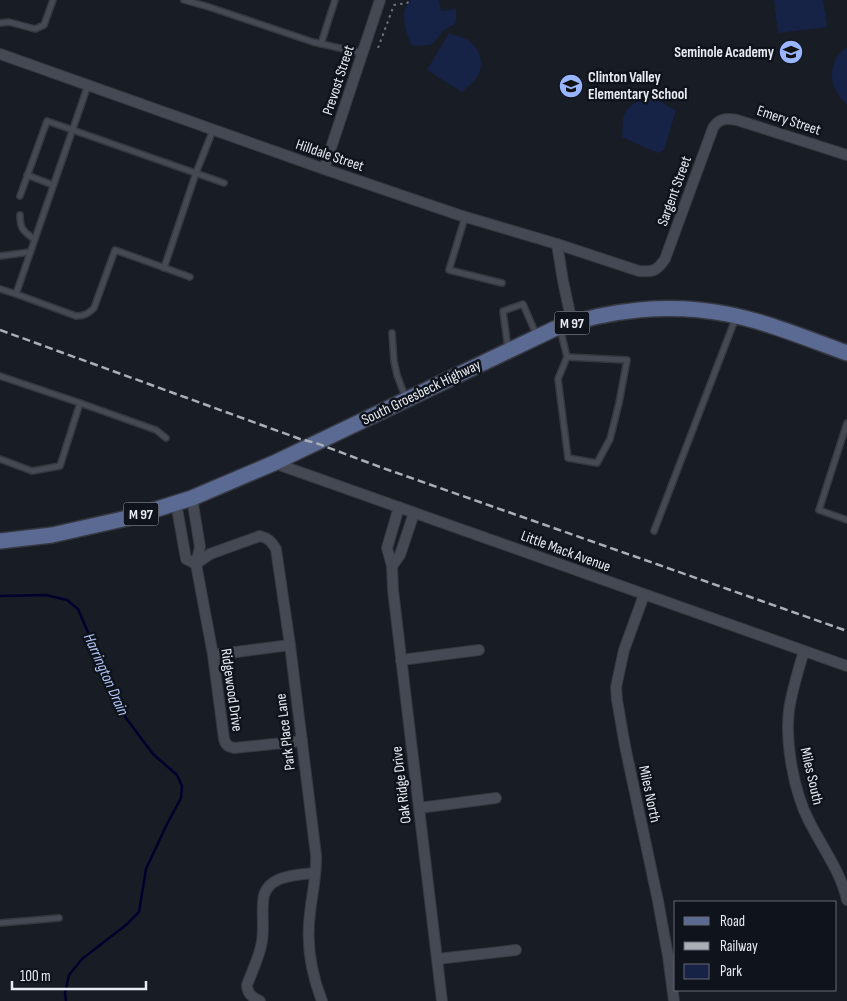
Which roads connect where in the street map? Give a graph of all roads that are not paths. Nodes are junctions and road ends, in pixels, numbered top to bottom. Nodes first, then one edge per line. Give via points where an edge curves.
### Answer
1 (53, 0) edge
2 (184, 0) edge
3 (336, 0) edge
4 (380, 0) edge
5 (0, 23) edge
6 (321, 44) junction
7 (363, 53) junction
8 (0, 54) edge
9 (88, 85) junction
10 (721, 119) joint
11 (213, 129) junction
12 (72, 130) junction
13 (847, 155) edge
14 (324, 169) junction
15 (196, 174) junction
16 (27, 175) junction
17 (224, 183) dead end
18 (53, 185) junction
19 (20, 196) dead end
20 (20, 214) dead end
21 (465, 217) junction
22 (34, 239) junction
23 (557, 244) junction
24 (30, 252) junction
25 (0, 256) edge
26 (164, 268) junction
27 (653, 271) joint
28 (190, 277) dead end
29 (502, 283) dead end
30 (0, 288) edge
31 (16, 294) junction
32 (736, 316) junction
33 (566, 325) junction
34 (392, 333) dead end
35 (538, 337) junction
36 (508, 350) junction
37 (847, 353) edge
38 (567, 357) junction
39 (0, 376) edge
40 (406, 400) junction
41 (80, 403) junction
42 (847, 423) edge
43 (166, 438) dead end
44 (0, 459) edge
45 (274, 463) junction
46 (192, 498) junction
47 (176, 504) junction
48 (399, 507) junction
49 (414, 513) junction
50 (847, 520) edge
51 (654, 531) dead end
52 (0, 542) edge
53 (196, 564) junction
54 (392, 566) junction
55 (644, 595) junction
56 (290, 645) junction
57 (479, 650) dead end
58 (804, 651) junction
59 (213, 654) junction
60 (401, 660) junction
61 (847, 666) edge
62 (302, 741) junction
63 (496, 798) dead end
64 (419, 808) junction
65 (315, 873) junction
66 (847, 900) edge
67 (59, 918) dead end
68 (0, 923) edge
69 (516, 950) dead end
70 (437, 959) junction
71 (260, 1001) edge
72 (322, 1001) edge
73 (442, 1001) edge
74 (674, 1001) edge

1 - 5 lane via 44,25 35,29 9,22
2 - 6 lane
3 - 6 lane
4 - 7 street, Prevost Street
6 - 7 lane
7 - 14 street, Prevost Street
8 - 9 street, Hilldale Street
9 - 11 street, Hilldale Street
9 - 12 lane
10 - 13 street, Emery Street via 738,120
10 - 27 street, Sargent Street via 713,128 665,259
11 - 14 street, Hilldale Street
11 - 15 lane
12 - 15 lane
12 - 16 lane via 47,121
12 - 18 lane
14 - 21 street, Hilldale Street
15 - 17 lane
15 - 26 lane
16 - 18 lane
16 - 19 lane
18 - 22 lane
20 - 22 lane via 24,231
21 - 23 street, Hilldale Street
21 - 29 lane via 449,270
22 - 24 lane
23 - 27 street, Hilldale Street via 639,271
23 - 33 street
24 - 25 lane
24 - 31 lane
26 - 28 lane
26 - 31 lane via 114,250 94,308 82,316
30 - 31 lane
32 - 33 main road, South Groesbeck Highway / M 97 via 670,308 620,312
32 - 37 main road, South Groesbeck Highway / M 97
32 - 51 lane
33 - 35 main road, South Groesbeck Highway / M 97
33 - 38 lane
34 - 40 lane via 396,368
35 - 36 main road, South Groesbeck Highway / M 97
35 - 36 lane via 523,304 503,312
36 - 40 main road, South Groesbeck Highway / M 97
38 - 38 lane via 627,360 610,438 597,463 568,458 558,379
39 - 41 lane
40 - 45 main road, South Groesbeck Highway / M 97
41 - 43 lane via 156,430
41 - 44 lane via 60,466 32,471
42 - 50 lane via 819,510
45 - 46 main road, South Groesbeck Highway / M 97
45 - 48 street, Little Mack Avenue
46 - 47 main road, South Groesbeck Highway / M 97
46 - 53 street, Ridgewood Drive via 200,548
47 - 52 main road, South Groesbeck Highway / M 97 via 61,533
47 - 53 street, Ridgewood Drive via 186,559
48 - 49 street, Little Mack Avenue
48 - 54 street, Oak Ridge Drive via 387,548
49 - 54 street via 400,555
49 - 55 street, Little Mack Avenue
53 - 56 street, Park Place Lane via 210,554 260,536 268,538 276,548
53 - 59 street, Ridgewood Drive
54 - 60 street, Oak Ridge Drive
55 - 58 street, Little Mack Avenue
55 - 74 street, Miles North via 624,650 616,687
56 - 59 street
56 - 62 street, Park Place Lane
57 - 60 street
58 - 61 street, Little Mack Avenue
58 - 66 street, Miles South via 789,712 792,769 802,807
59 - 62 street, Ridgewood Drive via 224,739 228,746
60 - 64 street, Oak Ridge Drive
62 - 65 street, Park Place Lane via 316,855
63 - 64 street
64 - 70 street, Oak Ridge Drive
65 - 71 street via 279,879 263,896 262,943 247,986 250,995
65 - 72 street, Park Place Lane via 308,941 313,974
67 - 68 lane
69 - 70 street
70 - 73 street, Oak Ridge Drive

